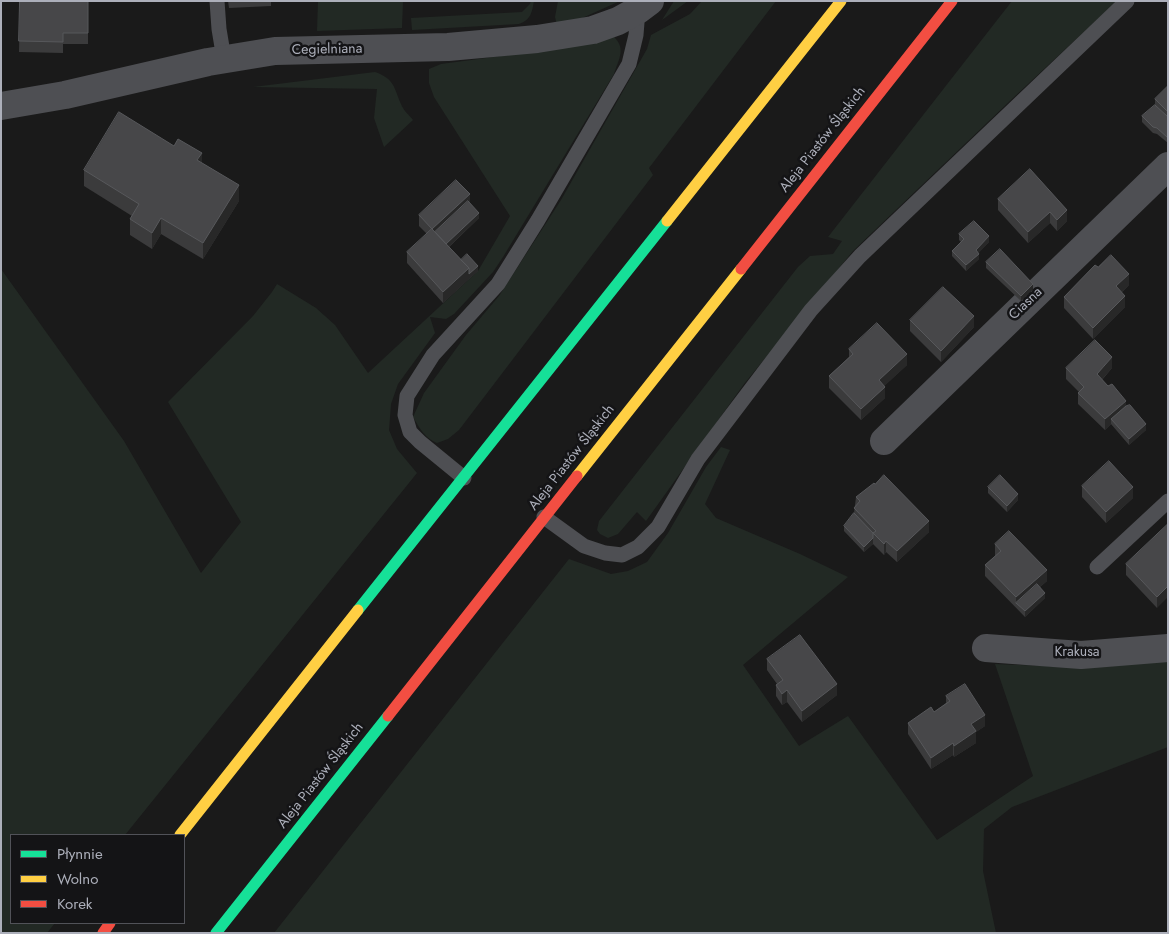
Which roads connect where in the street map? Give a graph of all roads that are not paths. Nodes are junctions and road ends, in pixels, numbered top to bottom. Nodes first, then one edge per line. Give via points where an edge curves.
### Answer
1 (217, 1) edge
2 (841, 1) edge
3 (952, 1) edge
4 (1127, 1) edge
5 (644, 6) edge
6 (224, 59) junction
7 (1, 106) edge
8 (1168, 166) edge
9 (884, 441) dead end
10 (464, 478) junction
11 (1168, 501) edge
12 (544, 517) junction
13 (1097, 568) dead end
14 (986, 648) dead end
15 (1168, 648) edge
16 (181, 834) edge
17 (216, 933) edge

1 - 6 lane
2 - 10 highway
3 - 12 highway, Aleja Piastów Śląskich
4 - 12 lane via 860,256 811,310 698,459 658,527 638,548 622,555 598,551 584,546
5 - 6 street, Cegielniana via 618,21 593,30 537,39 448,48 275,51
5 - 10 lane via 629,64 538,220 498,284 433,355 407,396 405,415 410,432
6 - 7 street, Cegielniana
8 - 9 street, Ciasna
10 - 16 highway
11 - 13 lane
12 - 17 highway, Aleja Piastów Śląskich
14 - 15 street, Krakusa via 1081,655

